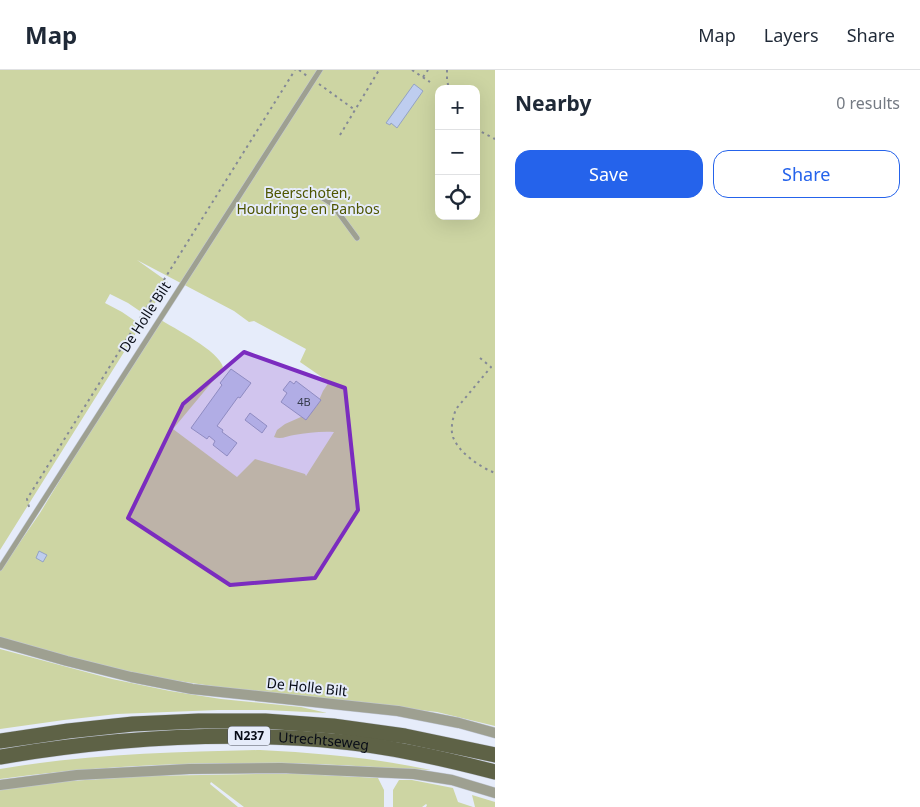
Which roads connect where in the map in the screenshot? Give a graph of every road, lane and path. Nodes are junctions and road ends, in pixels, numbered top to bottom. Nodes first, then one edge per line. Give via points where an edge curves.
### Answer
1 (295, 70) edge
2 (320, 70) edge
3 (379, 70) edge
4 (412, 70) edge
5 (428, 70) edge
6 (447, 70) edge
7 (423, 77) junction
8 (314, 80) junction
9 (430, 82) dead end
10 (448, 85) edge
11 (355, 110) junction
12 (478, 130) edge
13 (340, 135) dead end
14 (495, 139) edge
15 (315, 193) dead end
16 (357, 238) dead end
17 (480, 358) dead end
18 (495, 473) edge
19 (32, 518) junction
20 (0, 568) edge
21 (0, 642) edge
22 (495, 733) edge
23 (0, 741) edge
24 (495, 755) edge
25 (0, 756) edge
26 (495, 772) edge
27 (0, 786) edge
28 (495, 793) edge

1 - 19 path via 27,499
2 - 8 lane, De Holle Bilt
3 - 11 path
4 - 7 path
5 - 7 path
6 - 10 path
7 - 9 path
8 - 11 path
8 - 19 lane, De Holle Bilt
11 - 13 path
12 - 14 path
15 - 16 lane via 332,204
17 - 18 path via 491,367 456,409 453,437 476,464
19 - 20 lane, De Holle Bilt
21 - 22 street, De Holle Bilt via 175,686 398,711
23 - 24 main road, Utrechtseweg / N237 via 133,724 265,721 405,736
25 - 26 main road, Utrechtseweg / N237 via 123,741 267,737 390,748
27 - 28 street, Utrechtseweg via 78,775 281,768 414,774 452,780

